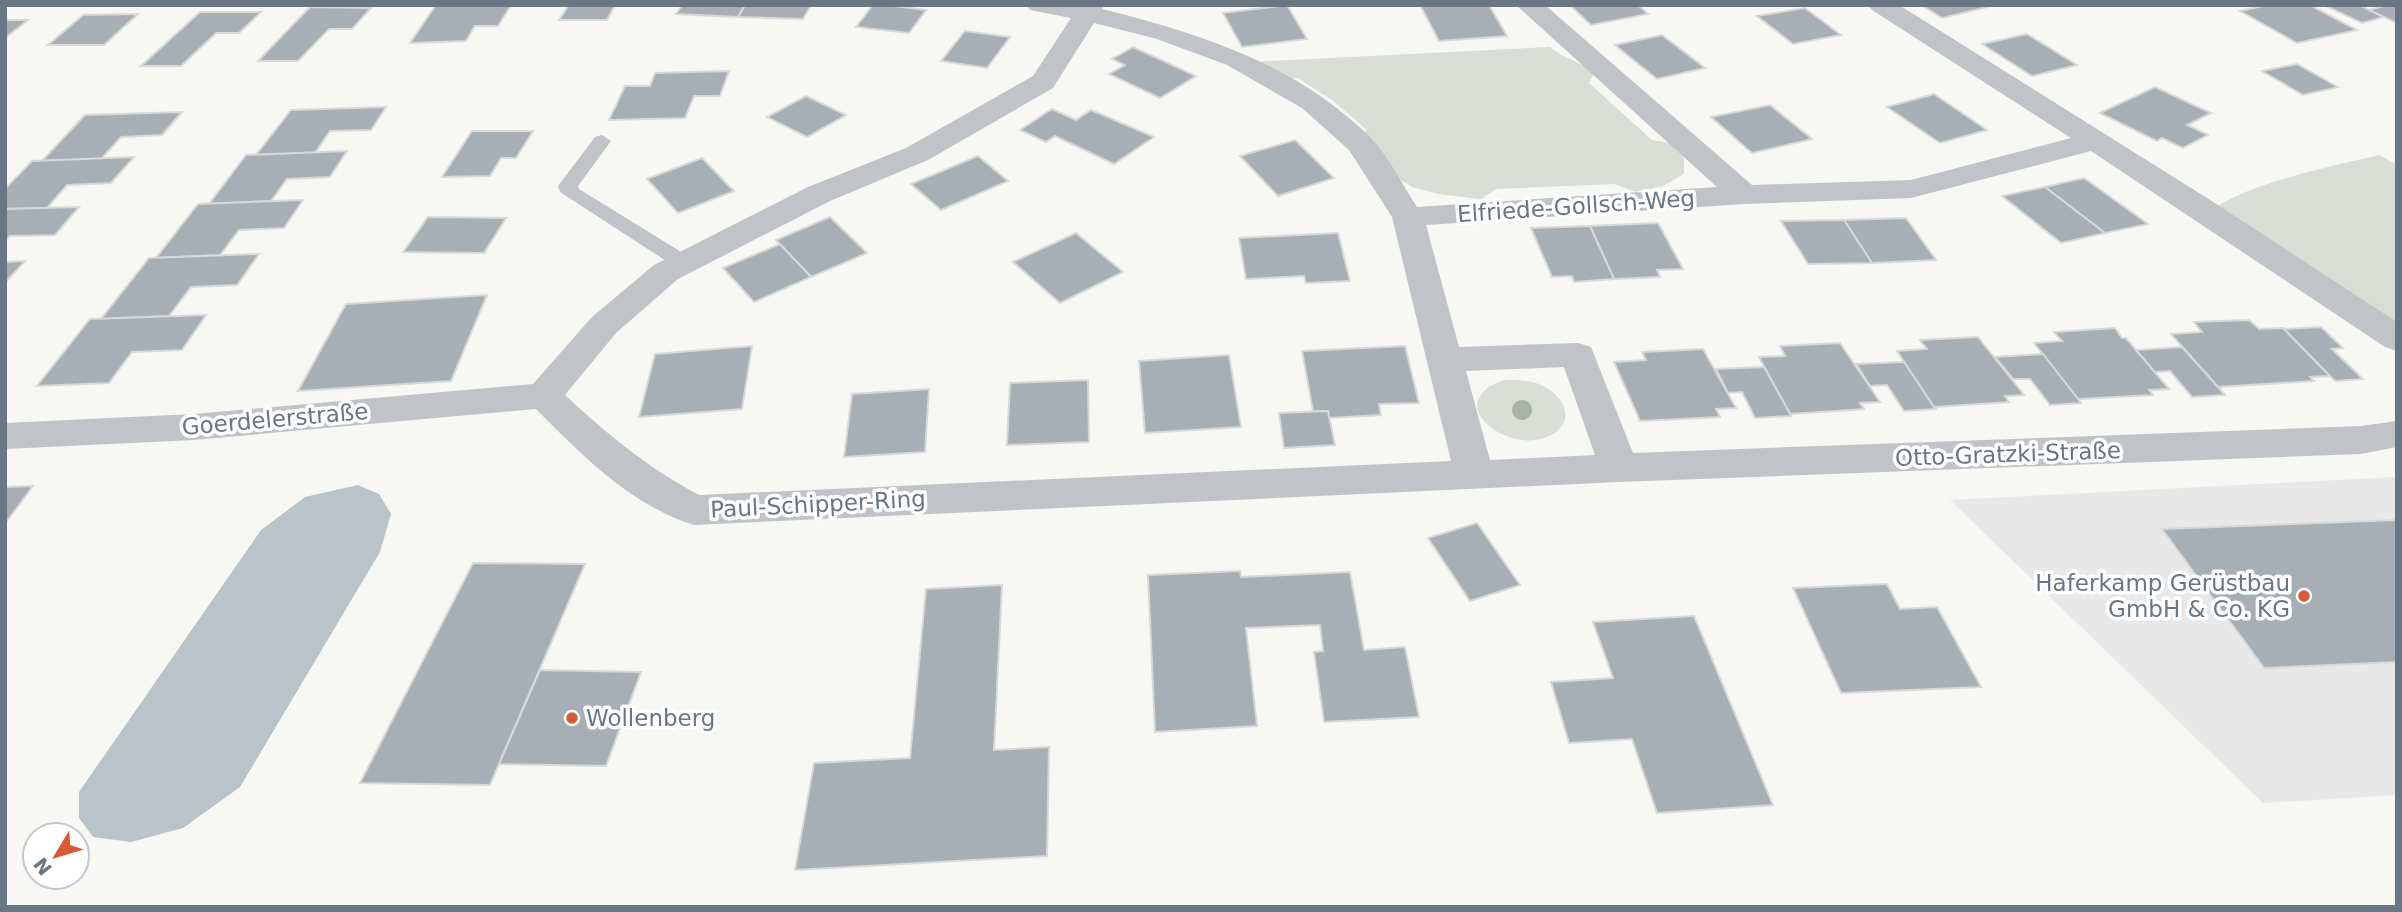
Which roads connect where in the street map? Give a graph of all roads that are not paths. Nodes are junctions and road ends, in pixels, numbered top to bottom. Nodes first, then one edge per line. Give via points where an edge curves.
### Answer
1 (1039, 5) edge
2 (1529, 5) edge
3 (1881, 5) edge
4 (1090, 9) edge
5 (602, 141) dead end
6 (2095, 141) junction
7 (1744, 195) junction
8 (1408, 217) junction
9 (684, 262) junction
10 (2397, 339) edge
11 (1444, 360) junction
12 (544, 396) junction
13 (2397, 434) edge
14 (5, 436) edge
15 (1619, 468) junction
16 (1474, 474) junction

1 - 4 street
2 - 7 street, Elfriede-Gollsch-Weg
3 - 6 street
4 - 8 street via 1237,59 1312,102 1360,144
4 - 9 street via 1044,82 917,154 820,194
5 - 9 lane via 568,186 570,192
6 - 7 street, Elfriede-Gollsch-Weg via 1911,189
6 - 10 street
7 - 8 street, Elfriede-Gollsch-Weg
8 - 11 street
9 - 12 street via 604,325
11 - 15 street via 1578,355
11 - 16 street
12 - 14 street, Goerdelerstraße via 194,427
12 - 16 street, Paul-Schipper-Ring via 597,447 645,484 694,510
13 - 15 street, Otto-Gratzki-Straße via 2361,440
15 - 16 street, Paul-Schipper-Ring

